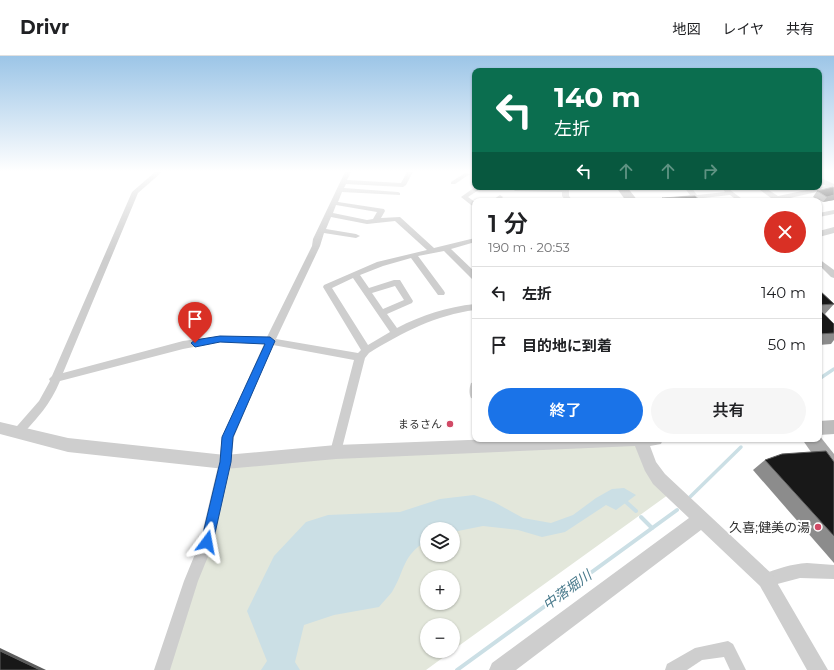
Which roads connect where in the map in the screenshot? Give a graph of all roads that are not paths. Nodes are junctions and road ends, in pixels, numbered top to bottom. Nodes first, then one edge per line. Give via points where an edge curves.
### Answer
1 (131, 201) edge
2 (334, 203) joint
3 (834, 212) edge
4 (329, 214) junction
5 (822, 214) edge
6 (376, 221) junction
7 (321, 230) junction
8 (834, 230) edge
9 (822, 233) edge
10 (356, 236) dead end
11 (472, 241) edge
12 (447, 249) junction
13 (433, 251) junction
14 (413, 255) junction
15 (822, 264) edge
16 (472, 274) edge
17 (356, 275) junction
18 (834, 275) edge
19 (367, 292) junction
20 (441, 293) dead end
21 (472, 307) edge
22 (381, 313) junction
23 (395, 332) junction
24 (270, 341) junction
25 (363, 353) junction
26 (54, 379) junction
27 (834, 427) edge
28 (0, 428) edge
29 (822, 428) edge
30 (17, 433) junction
31 (822, 439) edge
32 (539, 442) edge
33 (648, 442) edge
34 (813, 442) edge
35 (484, 443) edge
36 (336, 452) junction
37 (834, 454) edge
38 (225, 462) junction
39 (834, 469) edge
40 (701, 518) junction
41 (834, 572) edge
42 (766, 580) junction
43 (162, 670) edge
44 (500, 670) edge
45 (673, 670) edge
46 (738, 670) edge
47 (818, 670) edge

1 - 26 street
2 - 4 street
2 - 6 street via 380,211
3 - 5 street
4 - 6 street via 367,222
4 - 7 street
6 - 13 street via 397,220
7 - 10 street
7 - 24 street via 316,246
8 - 9 street
11 - 12 street
12 - 13 street
12 - 16 street
13 - 14 street
14 - 17 street via 379,264
14 - 20 street
15 - 18 street
17 - 19 street
17 - 25 street via 327,287
19 - 22 street
19 - 22 street via 397,282 409,301
21 - 23 street via 450,310 417,321
22 - 23 street
23 - 25 street
24 - 25 street
24 - 26 street via 220,339
24 - 38 street via 228,437
25 - 36 street
26 - 30 street via 43,404
27 - 29 main road
28 - 30 street
30 - 38 street via 68,445
31 - 37 main road
32 - 35 street
33 - 40 street via 650,466 659,479
34 - 39 main road
35 - 36 street
36 - 38 street
38 - 43 street via 207,542 191,581
40 - 42 street
40 - 44 street
41 - 42 street via 808,569 788,571
42 - 47 street
45 - 46 street via 700,653 728,649

